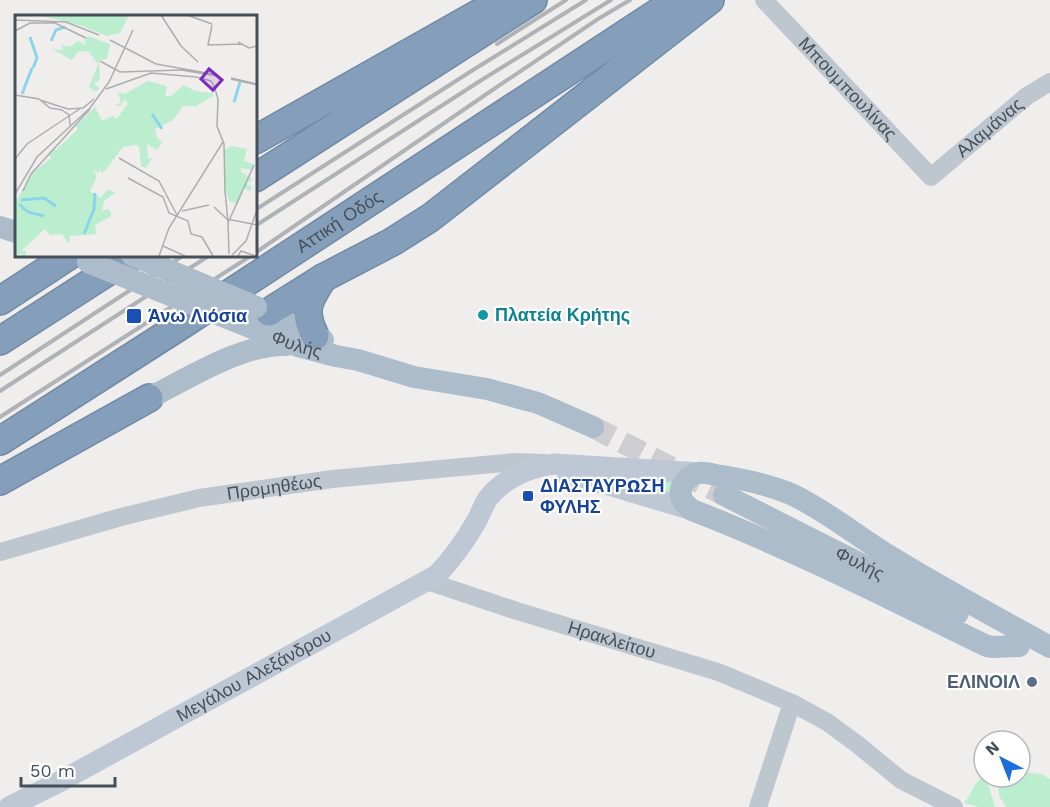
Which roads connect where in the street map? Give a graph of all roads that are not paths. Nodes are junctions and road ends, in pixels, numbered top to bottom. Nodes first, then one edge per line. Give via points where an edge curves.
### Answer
1 (502, 0) edge
2 (533, 0) edge
3 (676, 0) edge
4 (710, 0) edge
5 (764, 0) edge
6 (1050, 82) edge
7 (256, 139) edge
8 (256, 177) edge
9 (931, 177) joint
10 (0, 212) edge
11 (15, 216) edge
12 (0, 227) edge
13 (15, 232) edge
14 (38, 256) edge
15 (131, 256) edge
16 (135, 256) edge
17 (74, 257) edge
18 (322, 278) junction
19 (24, 285) junction
20 (0, 301) edge
21 (253, 317) junction
22 (0, 341) edge
23 (306, 341) junction
24 (220, 362) junction
25 (150, 398) joint
26 (593, 428) tunnel mouth
27 (0, 441) edge
28 (555, 464) junction
29 (700, 473) junction
30 (0, 481) edge
31 (724, 495) tunnel mouth
32 (692, 510) junction
33 (478, 519) junction
34 (0, 552) edge
35 (427, 581) junction
36 (994, 631) junction
37 (1019, 646) junction
38 (1050, 647) edge
39 (1050, 663) edge
40 (792, 703) junction
41 (9, 807) edge
42 (758, 807) edge
43 (954, 807) edge

1 - 7 highway
2 - 8 highway
3 - 27 highway, Αττική Οδός
4 - 18 highway via 430,218
5 - 9 street, Μπουμπουλίνας
6 - 9 street, Αλαμάνας via 1027,96
10 - 11 main road
12 - 13 main road
14 - 19 highway via 34,273
15 - 22 highway
16 - 21 main road, Φυλής, bridge
17 - 19 highway
17 - 21 main road, Φυλής, bridge
18 - 21 highway
18 - 23 highway via 307,310
19 - 20 highway
21 - 23 main road, Φυλής
21 - 24 main road via 238,348
23 - 24 main road via 260,347
23 - 26 main road, Φυλής via 414,377 487,389 538,403
24 - 25 main road
25 - 30 highway
28 - 29 main road, Μεγάλου Αλεξάνδρου
28 - 33 main road, Μεγάλου Αλεξάνδρου via 526,470 502,485 485,502
28 - 34 street, Προμηθέως via 515,462 344,478 199,498
29 - 32 main road via 688,478 681,489 683,501
29 - 38 main road via 746,480 793,495 890,556
31 - 36 main road, Φυλής
32 - 33 main road, Μεγάλου Αλεξάνδρου via 602,483 549,476 530,478 514,487
32 - 37 main road via 803,556 987,646
33 - 35 main road, Μεγάλου Αλεξάνδρου via 448,563
35 - 40 street, Ηρακλείτου via 718,672
35 - 41 main road, Μεγάλου Αλεξάνδρου
36 - 37 main road, Φυλής
36 - 38 main road, Φυλής
37 - 39 main road, Φυλής
40 - 42 street
40 - 43 street, Ηρακλείτου via 844,734 901,780

